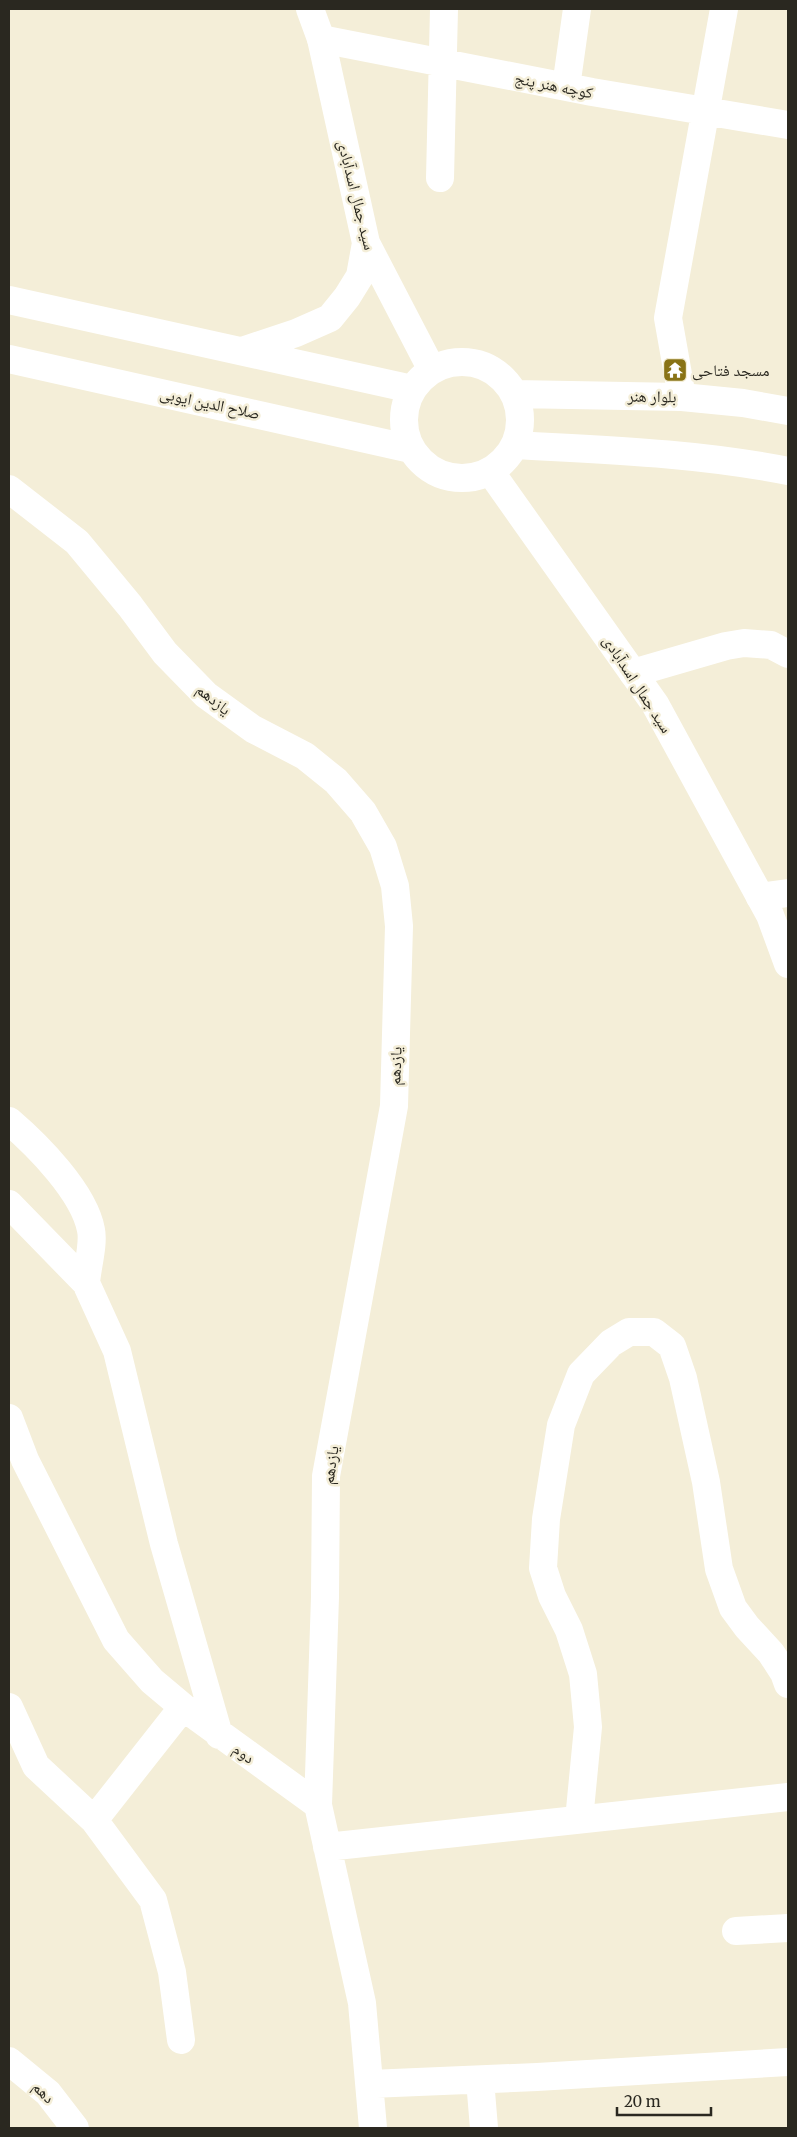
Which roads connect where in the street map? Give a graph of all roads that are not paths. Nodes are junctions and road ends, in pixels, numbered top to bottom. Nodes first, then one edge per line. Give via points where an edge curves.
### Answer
1 (310, 9) edge
2 (444, 9) edge
3 (577, 9) edge
4 (724, 9) edge
5 (321, 39) junction
6 (442, 63) junction
7 (566, 87) junction
8 (704, 111) junction
9 (788, 125) edge
10 (440, 178) dead end
11 (366, 243) junction
12 (9, 300) edge
13 (242, 351) junction
14 (9, 359) edge
15 (432, 370) junction
16 (412, 389) junction
17 (514, 394) junction
18 (682, 397) junction
19 (788, 411) edge
20 (515, 445) junction
21 (411, 449) junction
22 (490, 471) junction
23 (788, 471) edge
24 (9, 489) edge
25 (788, 654) edge
26 (633, 673) junction
27 (788, 893) edge
28 (760, 897) junction
29 (788, 964) edge
30 (9, 1121) edge
31 (9, 1204) edge
32 (86, 1283) junction
33 (9, 1418) edge
34 (788, 1684) edge
35 (9, 1707) edge
36 (183, 1707) junction
37 (219, 1735) junction
38 (788, 1797) edge
39 (318, 1805) junction
40 (94, 1820) junction
41 (579, 1820) junction
42 (327, 1847) junction
43 (788, 1928) edge
44 (736, 1932) dead end
45 (181, 2040) dead end
46 (9, 2061) edge
47 (788, 2062) edge
48 (480, 2080) junction
49 (370, 2084) junction
50 (76, 2128) edge
51 (373, 2128) edge
52 (484, 2128) edge

1 - 5 street, سید جمال اسدآبادی
2 - 6 street
3 - 7 street
4 - 8 street
5 - 6 street, کوچه هنر پنج
5 - 11 street, سید جمال اسدآبادی
6 - 7 street, کوچه هنر پنج
6 - 10 street
7 - 8 street, کوچه هنر پنج
8 - 9 street, کوچه هنر پنج
8 - 18 street via 668,318
11 - 13 street via 360,276 330,318
11 - 15 street, سید جمال اسدآبادی
12 - 13 street
13 - 16 street
14 - 21 street, صلاح الدین ایوبی
15 - 16 street
15 - 17 street via 455,362 478,364 499,376
16 - 21 street via 404,409 404,430
17 - 18 street, بلوار هنر
17 - 20 street via 520,428
18 - 19 street, بلوار هنر
20 - 22 street
20 - 23 street via 683,454
21 - 22 street via 426,467 446,476 468,478
22 - 26 street, سید جمال اسدآبادی
24 - 39 street, یازدهم via 77,542 164,653 206,695 253,729 305,756 336,781 363,812 382,847 395,886 400,926 394,1106 326,1476
25 - 26 street via 771,645 744,643
26 - 28 street, سید جمال اسدآبادی via 655,704
27 - 28 street
28 - 29 street, سید جمال اسدآبادی
30 - 32 street via 70,1185 86,1213 92,1232
31 - 32 street
32 - 37 street via 117,1350 164,1544
33 - 36 street, دوم via 25,1460 116,1640 152,1681
34 - 41 street via 771,1653 733,1608 718,1569 706,1482 683,1378 672,1346 654,1332 629,1332 611,1343 581,1374 561,1425 546,1519 543,1568 583,1674 588,1727
35 - 40 street via 36,1766
36 - 37 street, دوم
36 - 40 street
37 - 39 street, دوم
38 - 41 street
39 - 42 street
40 - 45 street via 153,1900 172,1972
41 - 42 street
42 - 49 street via 362,2003
43 - 44 street
46 - 50 street, دهم via 48,2093
47 - 48 street
48 - 49 street
48 - 52 street
49 - 51 street

